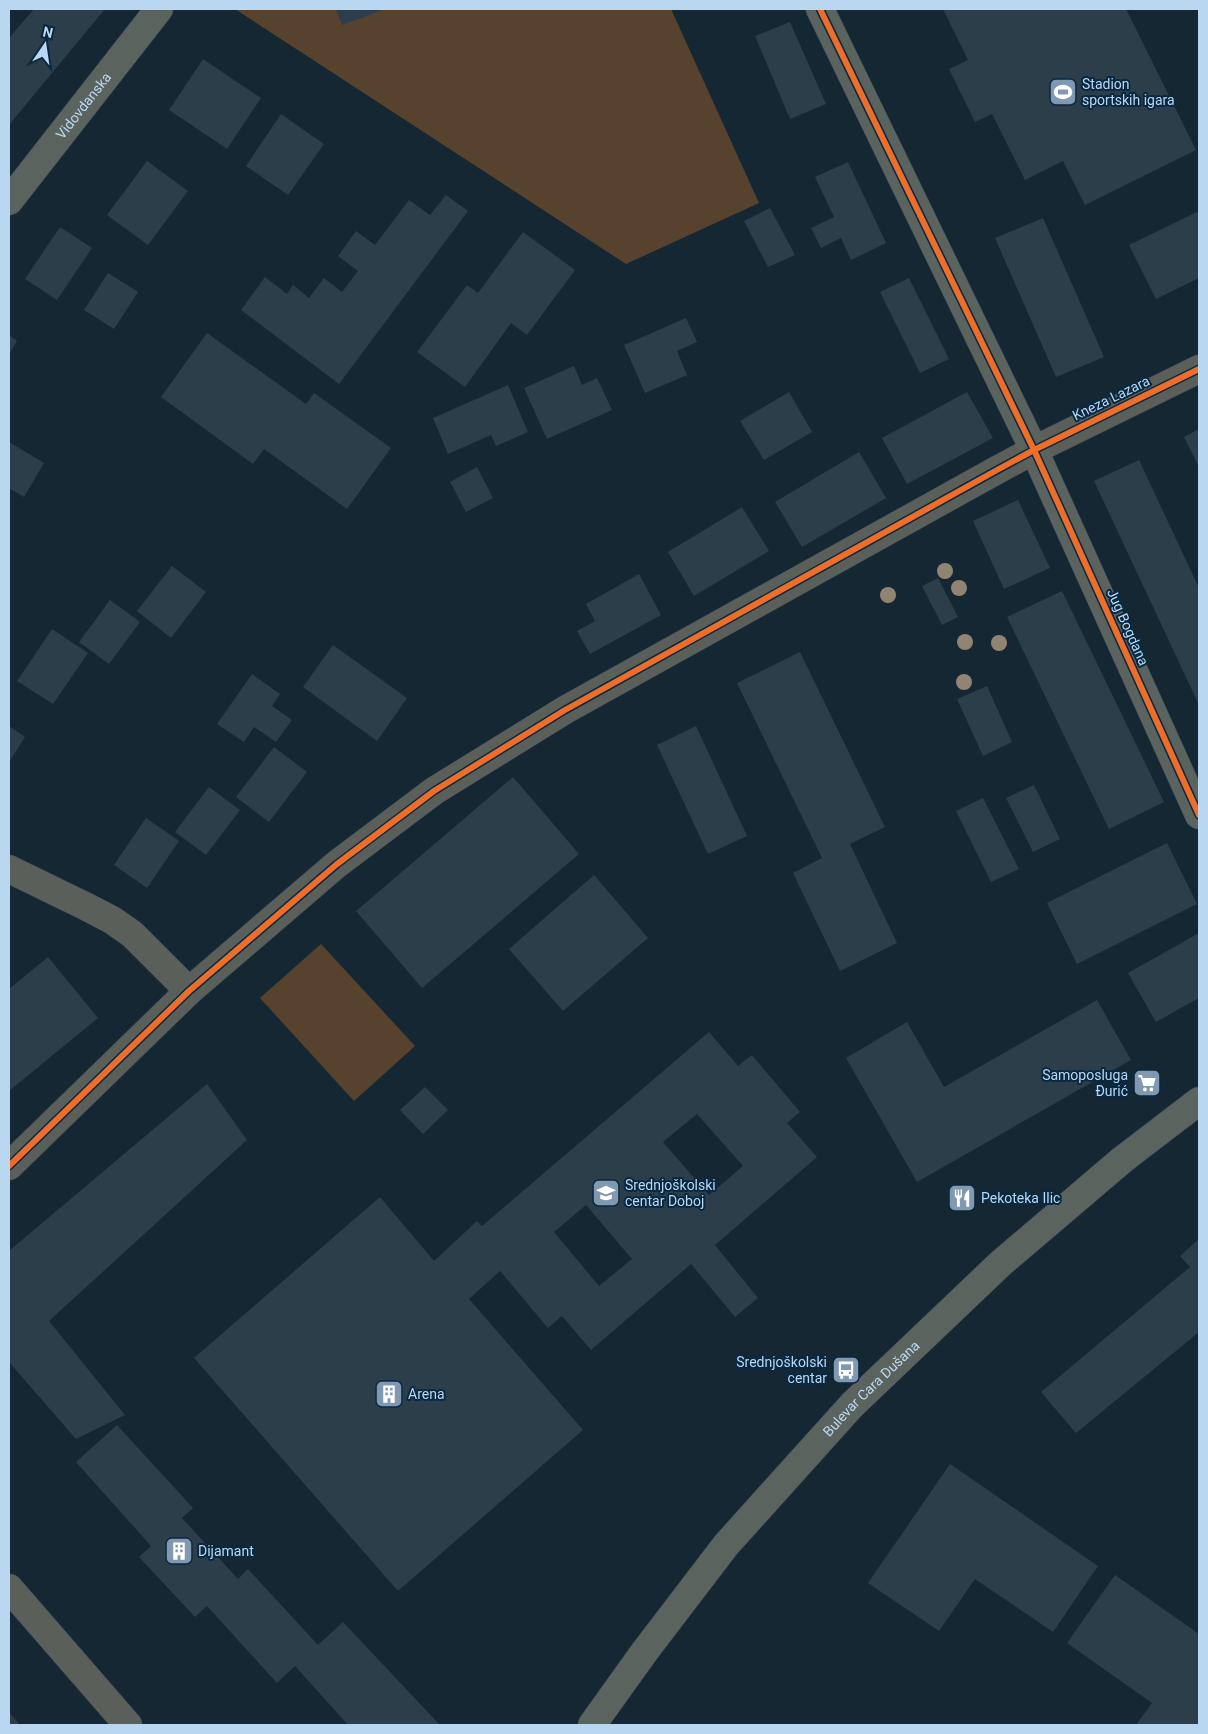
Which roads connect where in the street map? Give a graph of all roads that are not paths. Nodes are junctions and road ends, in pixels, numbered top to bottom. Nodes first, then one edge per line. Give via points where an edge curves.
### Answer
1 (159, 9) edge
2 (820, 9) edge
3 (9, 201) edge
4 (1199, 369) edge
5 (1034, 450) junction
6 (1199, 815) edge
7 (9, 868) edge
8 (189, 991) junction
9 (1199, 1101) edge
10 (9, 1166) edge
11 (9, 1588) edge
12 (128, 1725) edge
13 (592, 1725) edge

1 - 3 street, Vidovdanska
2 - 5 street, Jug Bogdana
4 - 5 street, Kneza Lazara
5 - 6 street, Jug Bogdana
5 - 8 street, Kneza Lazara via 573,705 434,791 337,864
7 - 8 street via 112,920 132,934
8 - 10 street, Kneza Lazara
9 - 13 street, Bulevar Cara Dušana via 1122,1160 1000,1264 852,1405 726,1545
11 - 12 street

